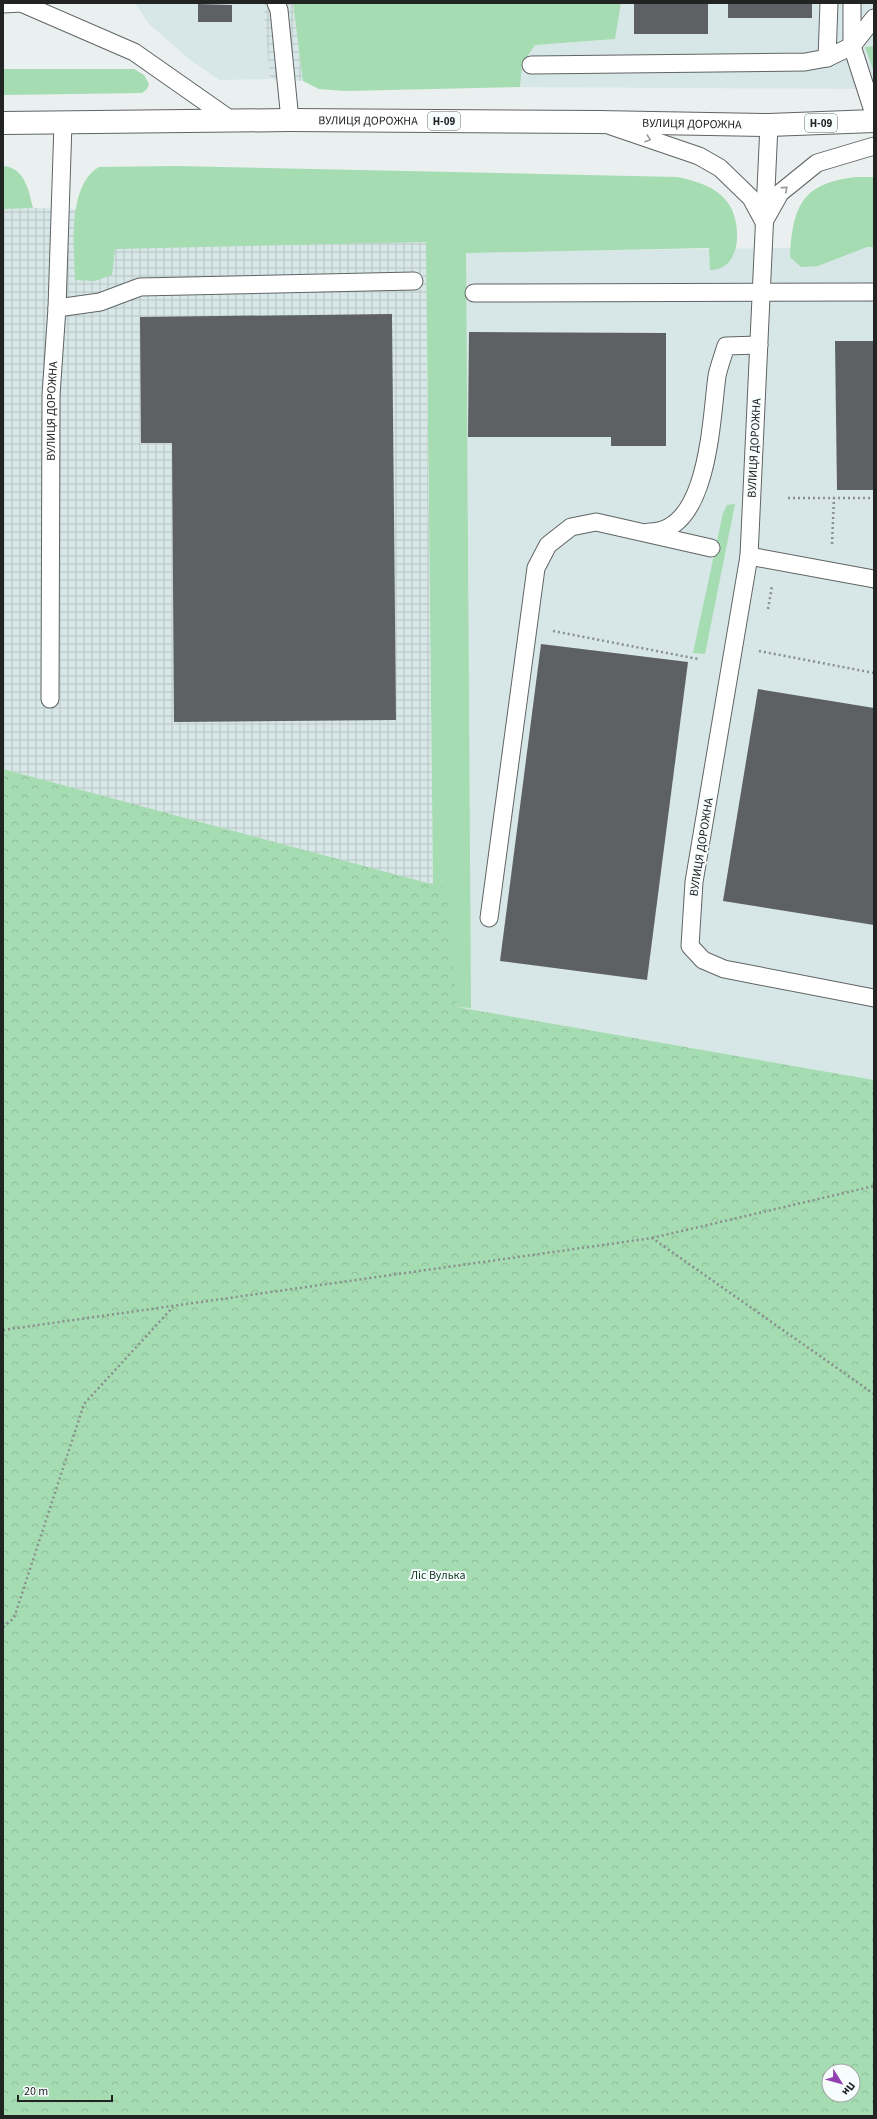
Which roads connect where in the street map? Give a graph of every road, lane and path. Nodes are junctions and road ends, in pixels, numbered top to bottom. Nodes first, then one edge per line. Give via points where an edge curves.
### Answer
1 (276, 3) edge
2 (829, 3) edge
3 (852, 3) edge
4 (3, 4) edge
5 (874, 18) edge
6 (852, 46) junction
7 (828, 58) junction
8 (531, 65) dead end
9 (874, 114) edge
10 (290, 120) junction
11 (234, 122) junction
12 (598, 122) junction
13 (874, 122) edge
14 (3, 123) edge
15 (63, 123) junction
16 (768, 125) junction
17 (874, 146) edge
18 (764, 222) junction
19 (414, 281) dead end
20 (761, 292) junction
21 (874, 292) edge
22 (474, 293) dead end
23 (57, 308) junction
24 (759, 345) junction
25 (788, 498) dead end
26 (834, 498) junction
27 (874, 498) edge
28 (637, 532) junction
29 (832, 544) dead end
30 (711, 548) dead end
31 (750, 556) junction
32 (874, 569) edge
33 (837, 572) junction
34 (874, 578) edge
35 (773, 585) dead end
36 (766, 614) dead end
37 (528, 626) junction
38 (760, 644) dead end
39 (759, 651) junction
40 (757, 657) dead end
41 (698, 659) dead end
42 (874, 673) edge
43 (50, 699) dead end
44 (489, 918) dead end
45 (874, 998) edge
46 (874, 1186) edge
47 (652, 1238) junction
48 (174, 1306) junction
49 (3, 1330) edge
50 (874, 1394) edge
51 (3, 1627) edge

1 - 10 lane via 279,10
2 - 7 lane
3 - 6 lane
4 - 11 lane via 21,4 134,52
5 - 6 lane
6 - 7 lane
6 - 9 lane
7 - 8 lane via 805,62
10 - 11 main road, ВУЛИЦЯ ДОРОЖНА / Н-09
10 - 12 main road, ВУЛИЦЯ ДОРОЖНА / Н-09
11 - 15 main road, ВУЛИЦЯ ДОРОЖНА / Н-09
12 - 16 main road, ВУЛИЦЯ ДОРОЖНА / Н-09
12 -> 18 lane via 699,156 720,168 751,198
13 - 16 main road, ВУЛИЦЯ ДОРОЖНА / Н-09
14 - 15 main road, ВУЛИЦЯ ДОРОЖНА / Н-09
15 - 23 lane, ВУЛИЦЯ ДОРОЖНА
16 - 18 lane, ВУЛИЦЯ ДОРОЖНА
18 -> 17 lane via 780,193 817,163
18 - 20 lane, ВУЛИЦЯ ДОРОЖНА
19 - 23 lane via 140,287 100,302
20 - 21 lane
20 - 22 lane
20 - 24 lane, ВУЛИЦЯ ДОРОЖНА
23 - 43 lane, ВУЛИЦЯ ДОРОЖНА via 51,395
24 - 28 lane via 726,346 718,373 705,462 697,494 679,521 660,532
24 - 31 lane, ВУЛИЦЯ ДОРОЖНА
25 - 26 path
26 - 27 path
26 - 29 path
28 - 30 lane
28 - 37 lane via 596,522 571,527 548,545 536,568
31 - 33 lane
31 - 45 lane, ВУЛИЦЯ ДОРОЖНА via 694,882 690,946 702,960 724,969
32 - 33 lane
33 - 34 lane
35 - 36 path
37 - 41 path
37 - 44 lane
38 - 39 path
39 - 40 path
39 - 42 path
46 - 47 path
47 - 48 path
47 - 50 path
48 - 49 path
48 - 51 path via 84,1404 14,1618

